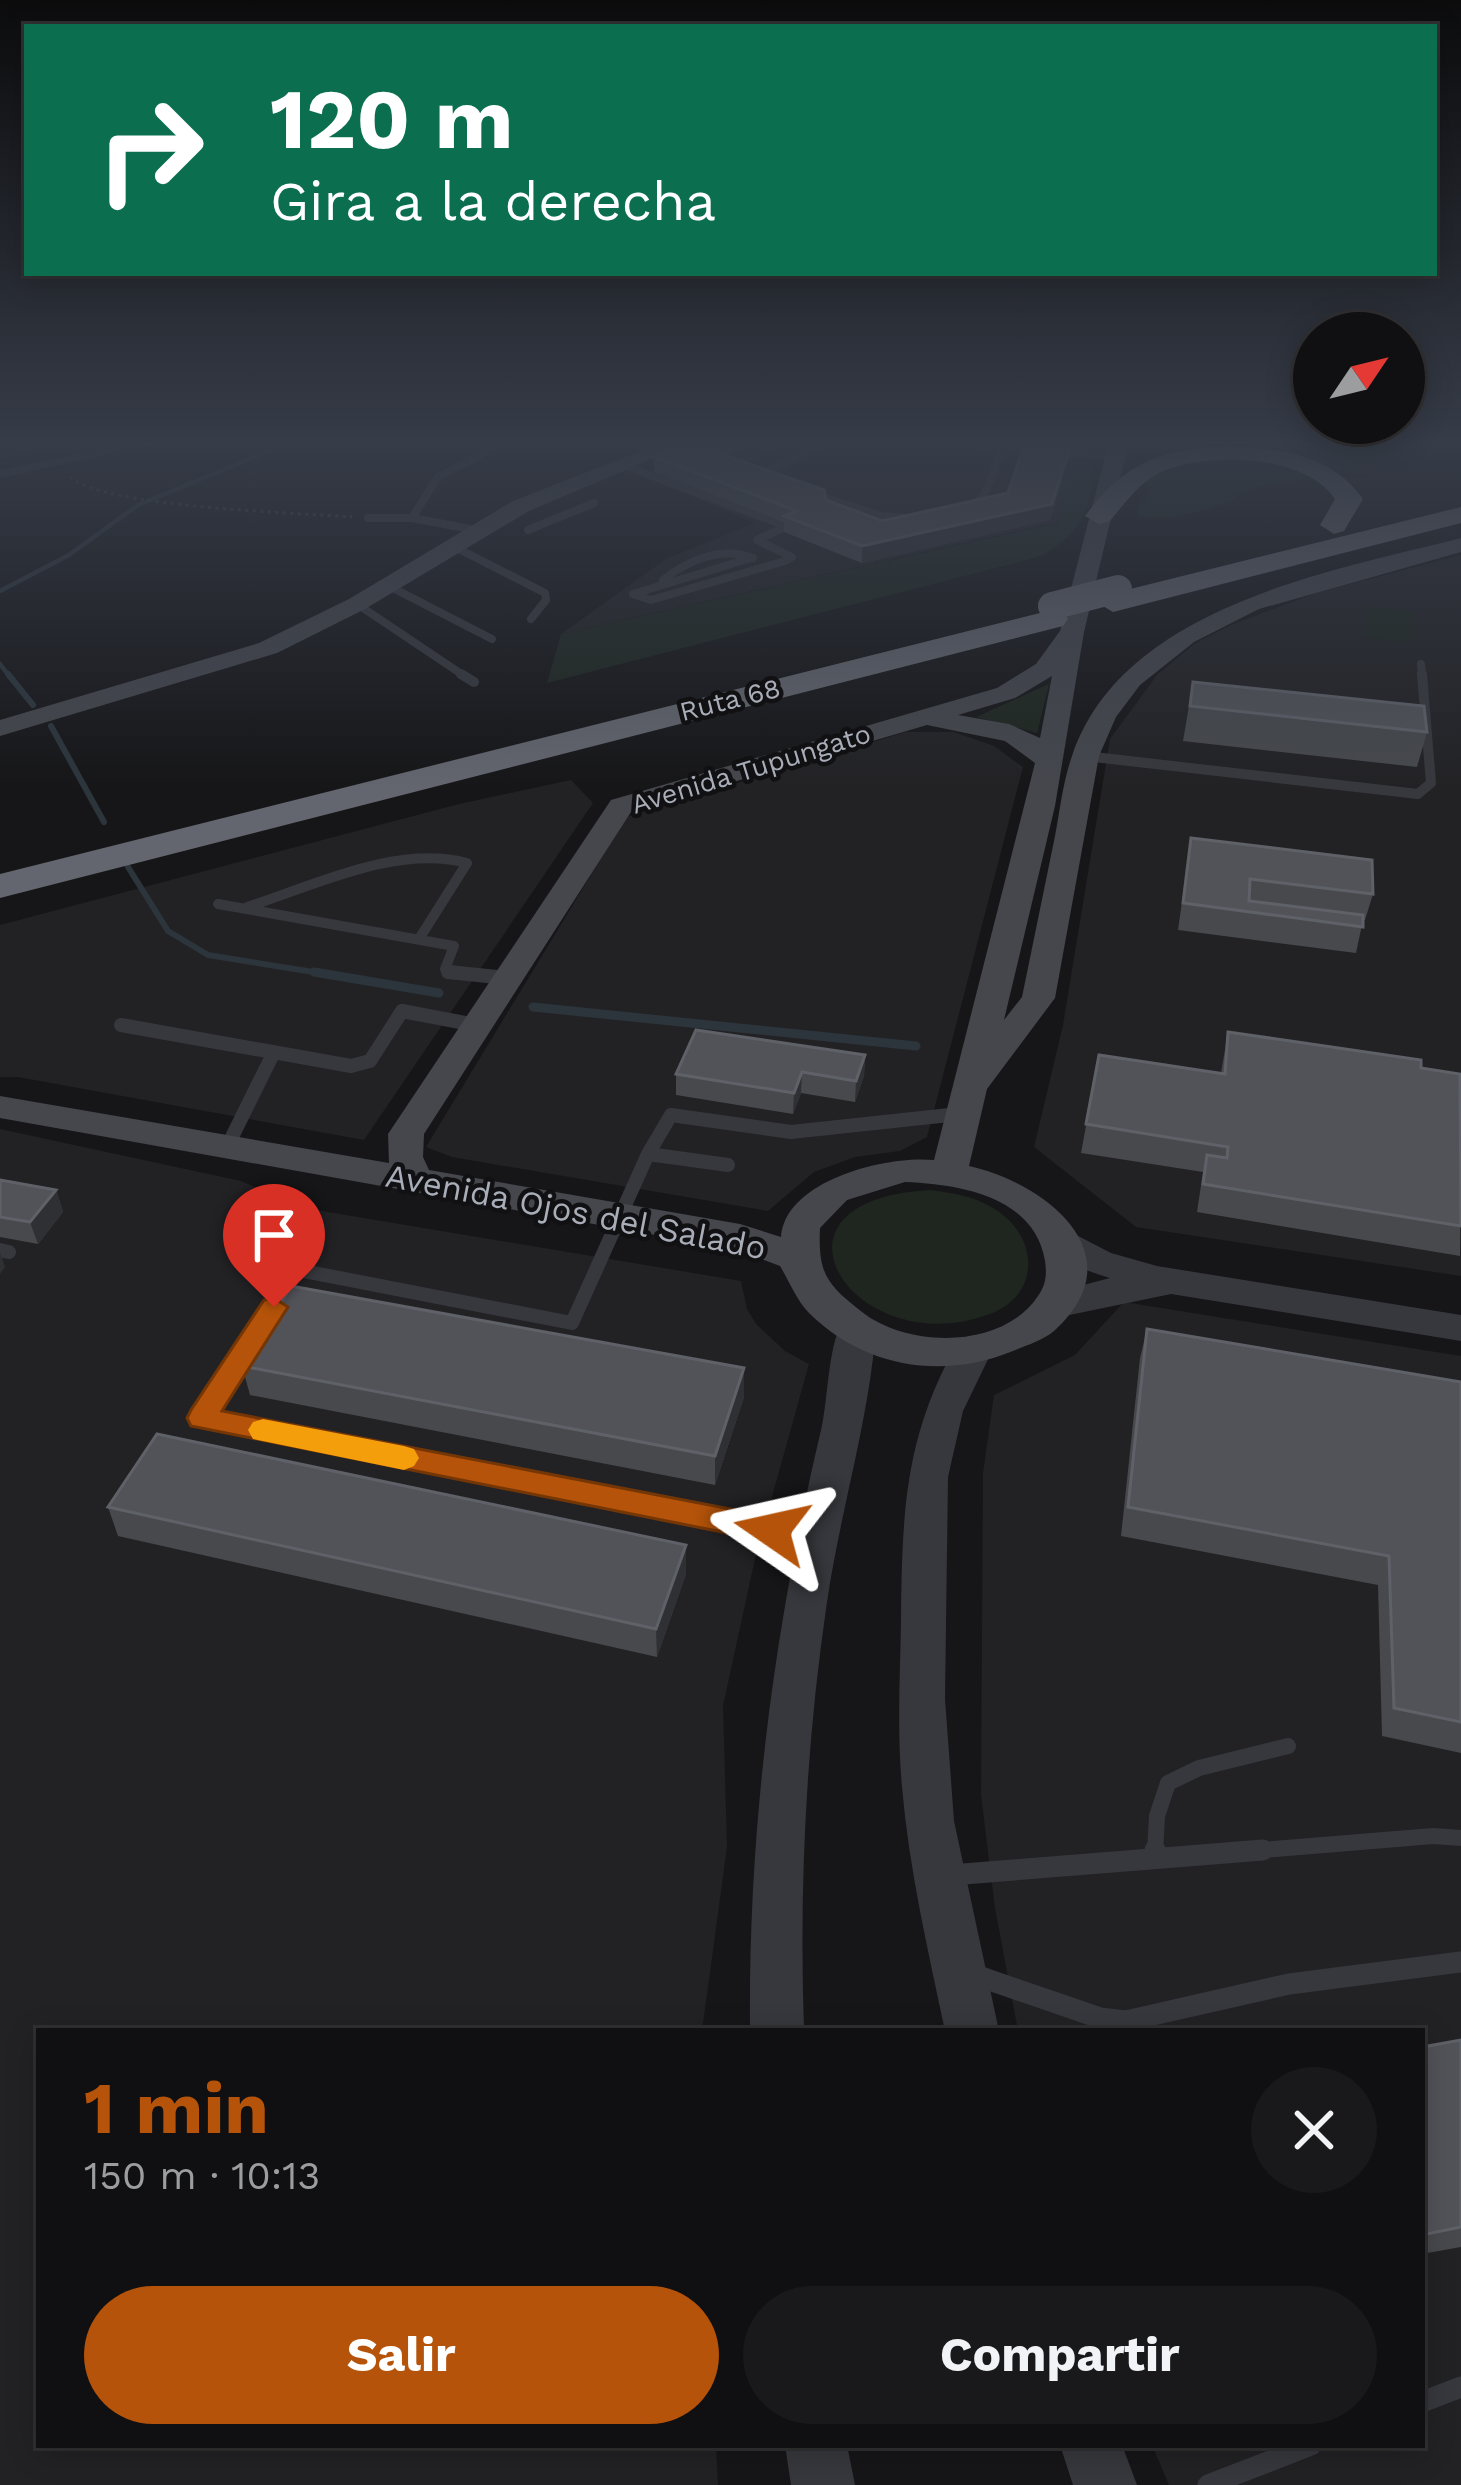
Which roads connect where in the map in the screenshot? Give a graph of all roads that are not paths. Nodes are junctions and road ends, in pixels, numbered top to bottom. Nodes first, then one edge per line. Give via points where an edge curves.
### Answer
1 (430, 558) edge
2 (479, 558) edge
3 (789, 558) edge
4 (1083, 558) edge
5 (1245, 558) edge
6 (1278, 558) edge
7 (1412, 558) edge
8 (768, 566) junction
9 (387, 585) junction
10 (1116, 596) junction
11 (357, 604) junction
12 (531, 619) dead end
13 (1059, 619) junction
14 (492, 639) dead end
15 (1421, 664) dead end
16 (474, 682) dead end
17 (909, 723) junction
18 (0, 728) edge
19 (1085, 756) junction
20 (1049, 763) junction
21 (0, 869) edge
22 (0, 886) edge
23 (218, 904) dead end
24 (243, 908) junction
25 (419, 939) junction
26 (507, 978) junction
27 (476, 1024) junction
28 (122, 1025) dead end
29 (274, 1052) junction
30 (968, 1100) junction
31 (0, 1107) edge
32 (227, 1147) junction
33 (648, 1154) junction
34 (728, 1165) dead end
35 (950, 1172) junction
36 (414, 1180) junction
37 (620, 1216) junction
38 (1057, 1237) junction
39 (796, 1257) junction
40 (1190, 1283) junction
41 (1054, 1305) junction
42 (1461, 1328) edge
43 (855, 1331) junction
44 (974, 1349) junction
45 (816, 1538) junction
46 (1288, 1747) dead end
47 (1461, 1838) edge
48 (1155, 1858) junction
49 (940, 1876) junction
50 (1461, 1962) edge
51 (958, 1969) junction
52 (777, 2028) edge
53 (971, 2028) edge
54 (1461, 2387) edge
55 (1425, 2401) edge
56 (817, 2448) edge
57 (1092, 2448) edge
58 (1303, 2448) edge
59 (823, 2485) edge
60 (1105, 2485) edge
61 (1208, 2485) edge

1 - 9 main road
2 - 12 lane via 545,593
3 - 8 lane
4 - 13 main road, Avenida Tupungato
5 - 10 highway, Ruta 68
6 - 10 highway, Ruta 68
7 - 19 main road, Avenida Tupungato via 1251,604 1206,625 1131,680
8 - 8 lane via 752,558 633,594 651,600
9 - 11 main road
9 - 14 lane
10 - 13 highway, Ruta 68
11 - 16 lane
11 - 18 main road via 268,649
13 - 17 main road, Avenida Tupungato via 1045,669 1018,688
13 - 20 main road, Avenida Tupungato
13 - 21 highway, Ruta 68
13 - 22 highway, Ruta 68
15 - 19 lane via 1431,783 1418,794
17 - 20 main road via 991,729 1029,744
17 - 26 main road, Avenida Tupungato via 621,806
19 - 30 main road, Avenida Tupungato via 1038,998
20 - 30 main road, Avenida Tupungato
23 - 24 lane
24 - 25 lane
24 - 25 lane via 423,856 458,857 467,863
25 - 26 lane via 454,946 449,973
26 - 27 main road, Avenida Tupungato
27 - 29 lane via 402,1011 370,1061 351,1066
27 - 36 main road, Avenida Tupungato via 406,1134
28 - 29 lane
29 - 32 lane
30 - 33 lane via 790,1132 671,1114
30 - 35 main road, Avenida Tupungato
31 - 32 main road, Avenida Ojos del Salado
32 - 36 main road, Avenida Ojos del Salado
33 - 34 lane
33 - 37 lane
35 - 38 main road, Avenida Ojos del Salado via 1015,1195
35 - 39 main road, Avenida Ojos del Salado via 903,1170 841,1188 802,1225
36 - 37 main road, Avenida Ojos del Salado
37 - 39 main road, Avenida Ojos del Salado via 740,1237
37 - 45 lane via 572,1323 298,1270 202,1418
38 - 40 street, Avenida Ojos del Salado via 1098,1262
38 - 41 main road via 1066,1271
39 - 43 main road, Avenida Ojos del Salado via 813,1298
40 - 41 street, Avenida Ojos del Salado
40 - 42 street, Avenida Ojos del Salado
41 - 44 main road, Avenida Ojos del Salado via 1022,1333
43 - 44 main road, Avenida Ojos del Salado via 912,1349
43 - 45 street via 854,1372
44 - 49 street via 952,1381 931,1442 923,1507 923,1754
45 - 52 street via 776,1870
46 - 48 lane via 1168,1783
47 - 48 lane
48 - 49 lane
49 - 51 street
50 - 51 lane via 1288,1984 1126,2021
51 - 53 street
54 - 55 lane
56 - 59 street
57 - 60 street
58 - 61 lane

